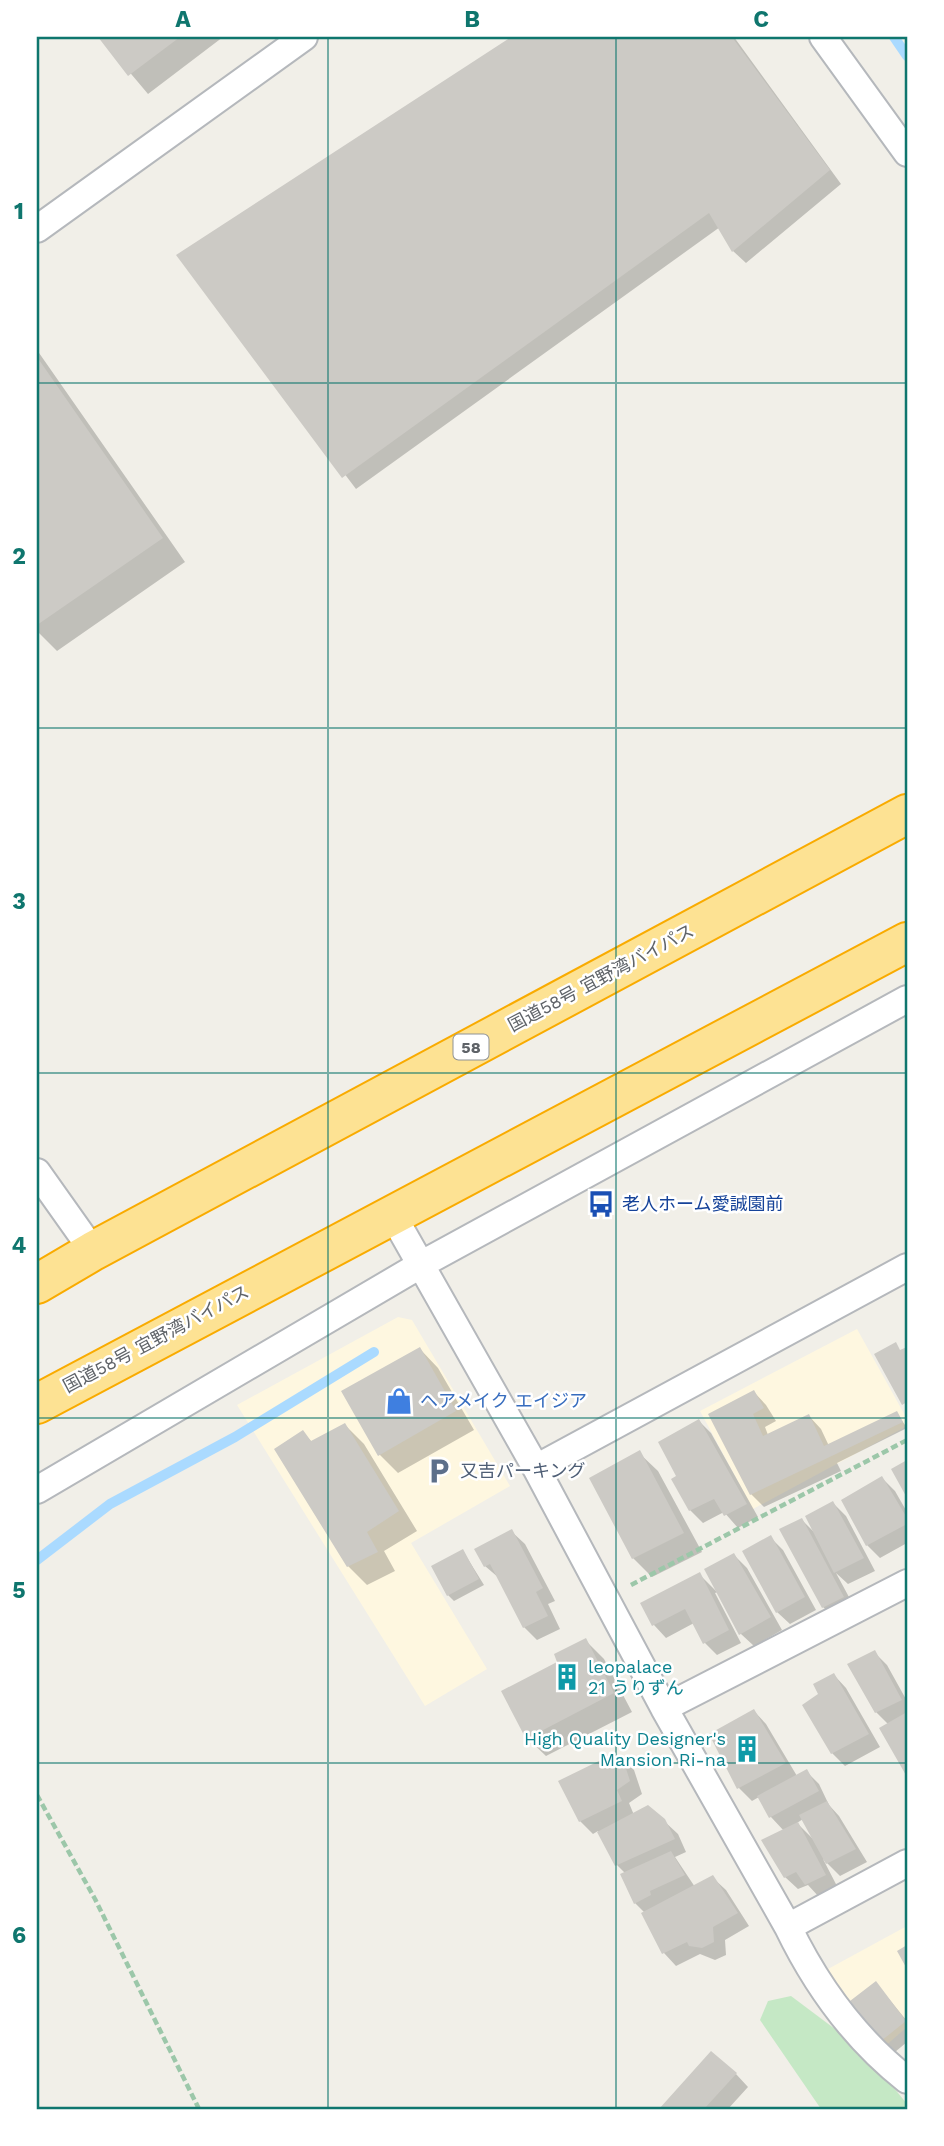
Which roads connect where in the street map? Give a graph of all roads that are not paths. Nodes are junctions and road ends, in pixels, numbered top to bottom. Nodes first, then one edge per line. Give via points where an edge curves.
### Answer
1 (304, 37) edge
2 (823, 37) edge
3 (907, 153) edge
4 (37, 229) edge
5 (907, 814) edge
6 (907, 942) edge
7 (907, 999) edge
8 (37, 1172) edge
9 (392, 1214) junction
10 (93, 1251) junction
11 (422, 1264) junction
12 (907, 1267) edge
13 (37, 1284) edge
14 (37, 1403) edge
15 (536, 1468) junction
16 (37, 1490) edge
17 (907, 1583) edge
18 (664, 1708) junction
19 (907, 1863) edge
20 (788, 1927) junction
21 (907, 2080) edge

1 - 4 street
2 - 3 street
5 - 10 highway, 国道58号 宜野湾バイパス / 58
6 - 9 highway, 国道58号 宜野湾バイパス
7 - 11 street
8 - 10 street
9 - 11 street
9 - 14 highway, 国道58号 宜野湾バイパス
10 - 13 highway, 国道58号 宜野湾バイパス / 58
11 - 15 street
11 - 16 street
12 - 15 street
15 - 18 street
17 - 18 street
18 - 20 street
19 - 20 street
20 - 21 street via 814,1978 839,2012 883,2061

